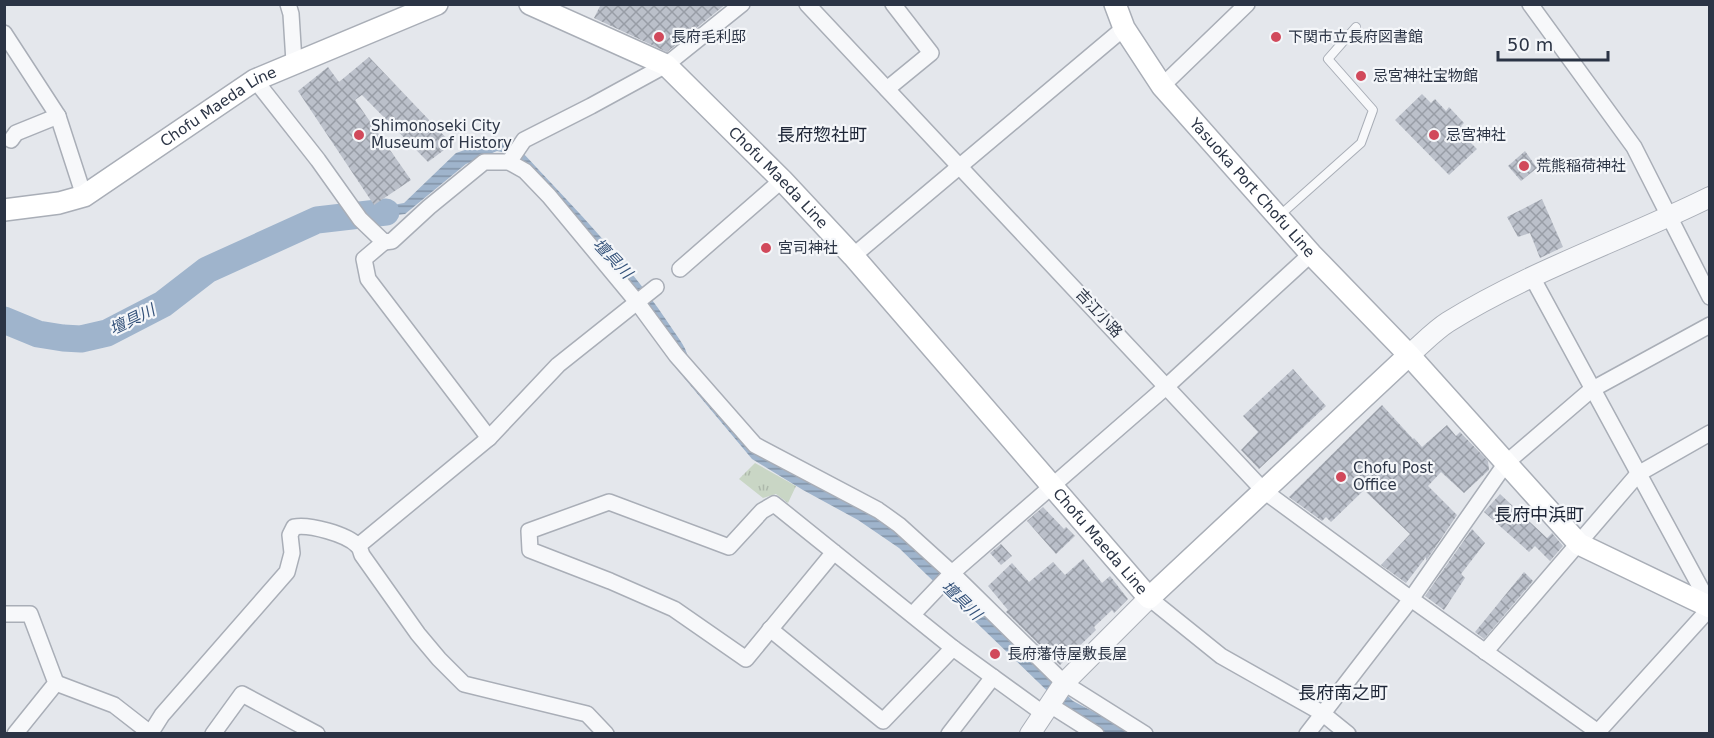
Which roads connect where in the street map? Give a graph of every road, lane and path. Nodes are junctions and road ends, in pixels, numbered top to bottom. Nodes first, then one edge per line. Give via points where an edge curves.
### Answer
1 (288, 4) edge
2 (437, 4) edge
3 (530, 4) edge
4 (742, 4) edge
5 (807, 4) edge
6 (893, 4) edge
7 (1115, 4) edge
8 (1247, 4) edge
9 (1530, 4) edge
10 (1356, 27) dead end
11 (1124, 28) junction
12 (4, 33) edge
13 (294, 62) junction
14 (666, 65) junction
15 (255, 80) junction
16 (1162, 86) junction
17 (887, 89) junction
18 (57, 116) junction
19 (11, 140) dead end
20 (509, 162) junction
21 (961, 166) junction
22 (782, 180) junction
23 (84, 196) junction
24 (1710, 197) edge
25 (4, 210) edge
26 (1278, 218) junction
27 (1668, 218) junction
28 (384, 242) junction
29 (1311, 254) junction
30 (853, 256) junction
31 (680, 269) dead end
32 (1532, 278) junction
33 (646, 295) junction
34 (1710, 297) edge
35 (1710, 325) edge
36 (1409, 355) junction
37 (1167, 386) junction
38 (1591, 390) junction
39 (1710, 433) edge
40 (489, 438) junction
41 (1506, 463) junction
42 (1638, 474) junction
43 (1053, 486) junction
44 (1264, 491) junction
45 (1580, 544) junction
46 (358, 546) junction
47 (834, 552) junction
48 (946, 578) junction
49 (1149, 598) junction
50 (1411, 599) junction
51 (1710, 607) edge
52 (4, 614) edge
53 (913, 614) junction
54 (770, 629) junction
55 (953, 648) junction
56 (1485, 652) junction
57 (993, 677) junction
58 (56, 683) junction
59 (1055, 698) junction
60 (1322, 713) junction
61 (216, 733) edge
62 (604, 733) edge
63 (1598, 733) edge
64 (15, 734) edge
65 (317, 734) edge
66 (949, 734) edge
67 (1030, 734) edge
68 (1096, 734) edge
69 (1145, 734) edge
70 (1307, 734) edge
71 (1348, 734) edge

1 - 13 street
2 - 13 main road, Chofu Maeda Line
3 - 14 main road, Chofu Maeda Line
4 - 14 street
5 - 17 street, 吉江小路
6 - 17 street via 931,52
7 - 11 main road, Yasuoka Port Chofu Line
8 - 16 street
9 - 27 street via 1634,147
10 - 26 lane via 1328,59 1373,110 1361,142
11 - 16 main road, Yasuoka Port Chofu Line
11 - 21 street
12 - 18 street
13 - 15 main road, Chofu Maeda Line
14 - 20 street via 524,140
14 - 22 main road, Chofu Maeda Line
15 - 23 main road, Chofu Maeda Line
15 - 28 street via 360,219
16 - 26 main road, Yasuoka Port Chofu Line
17 - 21 street, 吉江小路
18 - 19 street via 16,133
18 - 23 street
20 - 28 street via 484,162 392,241
20 - 33 street via 525,171
21 - 30 street
21 - 37 street, 吉江小路
22 - 30 main road, Chofu Maeda Line
22 - 31 street
23 - 25 main road, Chofu Maeda Line
24 - 27 street
26 - 29 main road, Yasuoka Port Chofu Line
27 - 32 street
27 - 34 street
28 - 40 street via 364,259 368,279
29 - 36 main road, Yasuoka Port Chofu Line
29 - 37 street
30 - 43 main road, Chofu Maeda Line
32 - 36 street via 1446,323
32 - 38 street
33 - 40 street via 558,365
33 - 48 street via 676,356 756,445 878,510 899,525
35 - 38 street
36 - 41 main road
36 - 44 main road, Chofu Maeda Line
37 - 43 street
37 - 44 street, 吉江小路
38 - 41 street
38 - 42 street
39 - 42 street
40 - 46 street
41 - 45 main road
41 - 50 street
42 - 45 street
42 - 51 street
43 - 48 street
43 - 49 main road, Chofu Maeda Line
44 - 49 main road, Chofu Maeda Line
44 - 50 street, 吉江小路
45 - 51 main road
45 - 56 street
46 - 58 street via 328,530 294,527 287,572 162,715 150,734 114,705
46 - 62 street via 418,634 464,684 587,714
47 - 53 street
47 - 54 street
47 - 54 street via 774,504 762,511 729,547 609,502 529,531 530,550 674,609 746,659
48 - 53 street
48 - 59 street
49 - 59 street
49 - 60 street via 1221,656
50 - 56 street, 吉江小路
50 - 60 street
51 - 63 street
52 - 58 street via 30,614
53 - 55 street
54 - 55 street via 883,721
55 - 57 street
56 - 63 street, 吉江小路
57 - 59 street
57 - 66 street
58 - 64 street
59 - 67 street
59 - 68 street
59 - 69 street
60 - 70 street
60 - 71 street
61 - 65 street via 242,694

